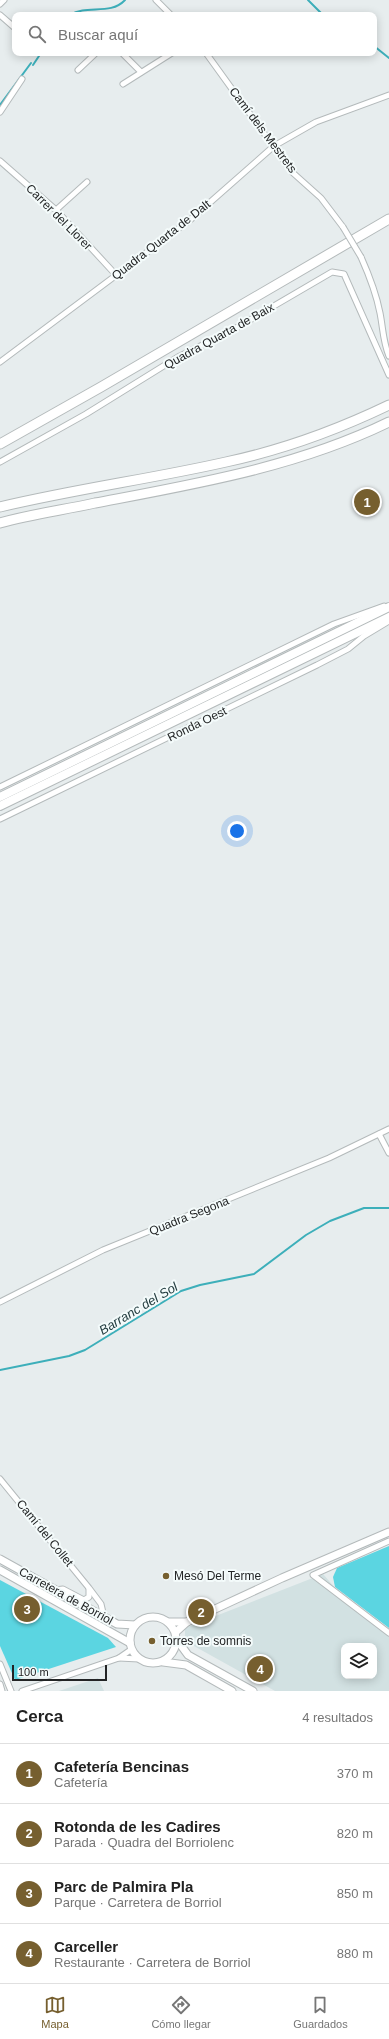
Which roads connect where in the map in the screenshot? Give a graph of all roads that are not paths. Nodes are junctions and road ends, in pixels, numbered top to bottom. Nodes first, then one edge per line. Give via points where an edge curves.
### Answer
1 (4, 0) edge
2 (156, 0) edge
3 (0, 4) edge
4 (168, 12) edge
5 (0, 15) edge
6 (12, 25) edge
7 (93, 56) edge
8 (125, 56) edge
9 (167, 56) edge
10 (208, 56) edge
11 (78, 70) dead end
12 (141, 72) junction
13 (22, 79) dead end
14 (123, 84) dead end
15 (389, 95) edge
16 (0, 112) edge
17 (274, 146) junction
18 (0, 161) edge
19 (87, 182) dead end
20 (56, 210) junction
21 (389, 219) edge
22 (116, 275) junction
23 (389, 356) edge
24 (0, 362) edge
25 (389, 375) edge
26 (389, 405) edge
27 (389, 422) edge
28 (0, 444) edge
29 (0, 462) edge
30 (0, 507) edge
31 (0, 523) edge
32 (389, 606) edge
33 (389, 617) edge
34 (389, 621) edge
35 (0, 787) edge
36 (0, 797) edge
37 (0, 806) edge
38 (0, 819) edge
39 (389, 1129) edge
40 (379, 1134) junction
41 (389, 1153) edge
42 (0, 1302) edge
43 (0, 1478) edge
44 (389, 1532) edge
45 (389, 1541) edge
46 (0, 1559) edge
47 (0, 1570) edge
48 (89, 1588) junction
49 (54, 1590) junction
50 (104, 1617) junction
51 (169, 1622) junction
52 (187, 1622) junction
53 (135, 1625) junction
54 (176, 1632) junction
55 (389, 1632) edge
56 (177, 1640) junction
57 (131, 1646) junction
58 (119, 1658) junction
59 (139, 1659) junction
60 (163, 1662) junction
61 (0, 1664) edge
62 (0, 1684) edge
63 (2, 1691) edge
64 (11, 1691) edge
65 (22, 1691) edge
66 (232, 1691) edge
67 (253, 1691) edge

1 - 3 street
2 - 4 street
5 - 6 street
7 - 11 street
8 - 12 street
9 - 12 street
10 - 17 street, Camí dels Mestrets
12 - 14 street
13 - 16 street
15 - 17 street, Quadra Quarta de Dalt via 316,122
17 - 22 street, Quadra Quarta de Dalt via 190,220
17 - 23 street, Camí dels Mestrets, bridge via 292,172 321,198 361,256 373,284
18 - 20 street, Carrer del Llorer
19 - 20 street
20 - 22 street, Carrer del Llorer
21 - 28 highway
22 - 24 street, Quadra Quarta de Dalt
25 - 29 street, Quadra Quarta de Baix via 344,274 332,272 231,331 178,357 86,414
26 - 30 highway via 302,441 227,462
27 - 31 highway via 305,455 231,476
32 - 35 street, Ronda Oest via 334,624
32 - 36 main road, Ronda Oest
33 - 37 main road, Ronda Oest
34 - 38 street, Ronda Oest via 348,649 317,665
39 - 40 street, Quadra Segona
40 - 41 street
40 - 42 street, Quadra Segona via 329,1158 104,1250
43 - 48 street, Camí del Collet
44 - 52 main road
45 - 55 street via 313,1575
46 - 49 main road, Carretera de Borriol
47 - 57 main road, Carretera de Borriol
48 - 49 street via 89,1598 84,1600 63,1589
48 - 50 street, Camí del Collet via 101,1604
49 - 50 main road, Carretera de Borriol
50 - 53 main road, Carretera de Borriol via 117,1624
51 - 52 main road
51 - 53 main road via 158,1617 145,1618
51 - 54 main road
52 - 54 main road
53 - 57 main road via 131,1634
54 - 56 main road
56 - 60 main road via 173,1653
56 - 67 main road via 188,1655
57 - 58 street
57 - 59 main road
58 - 59 street
58 - 65 street
59 - 60 main road via 148,1663
60 - 66 main road via 186,1665
61 - 64 street
62 - 63 street

